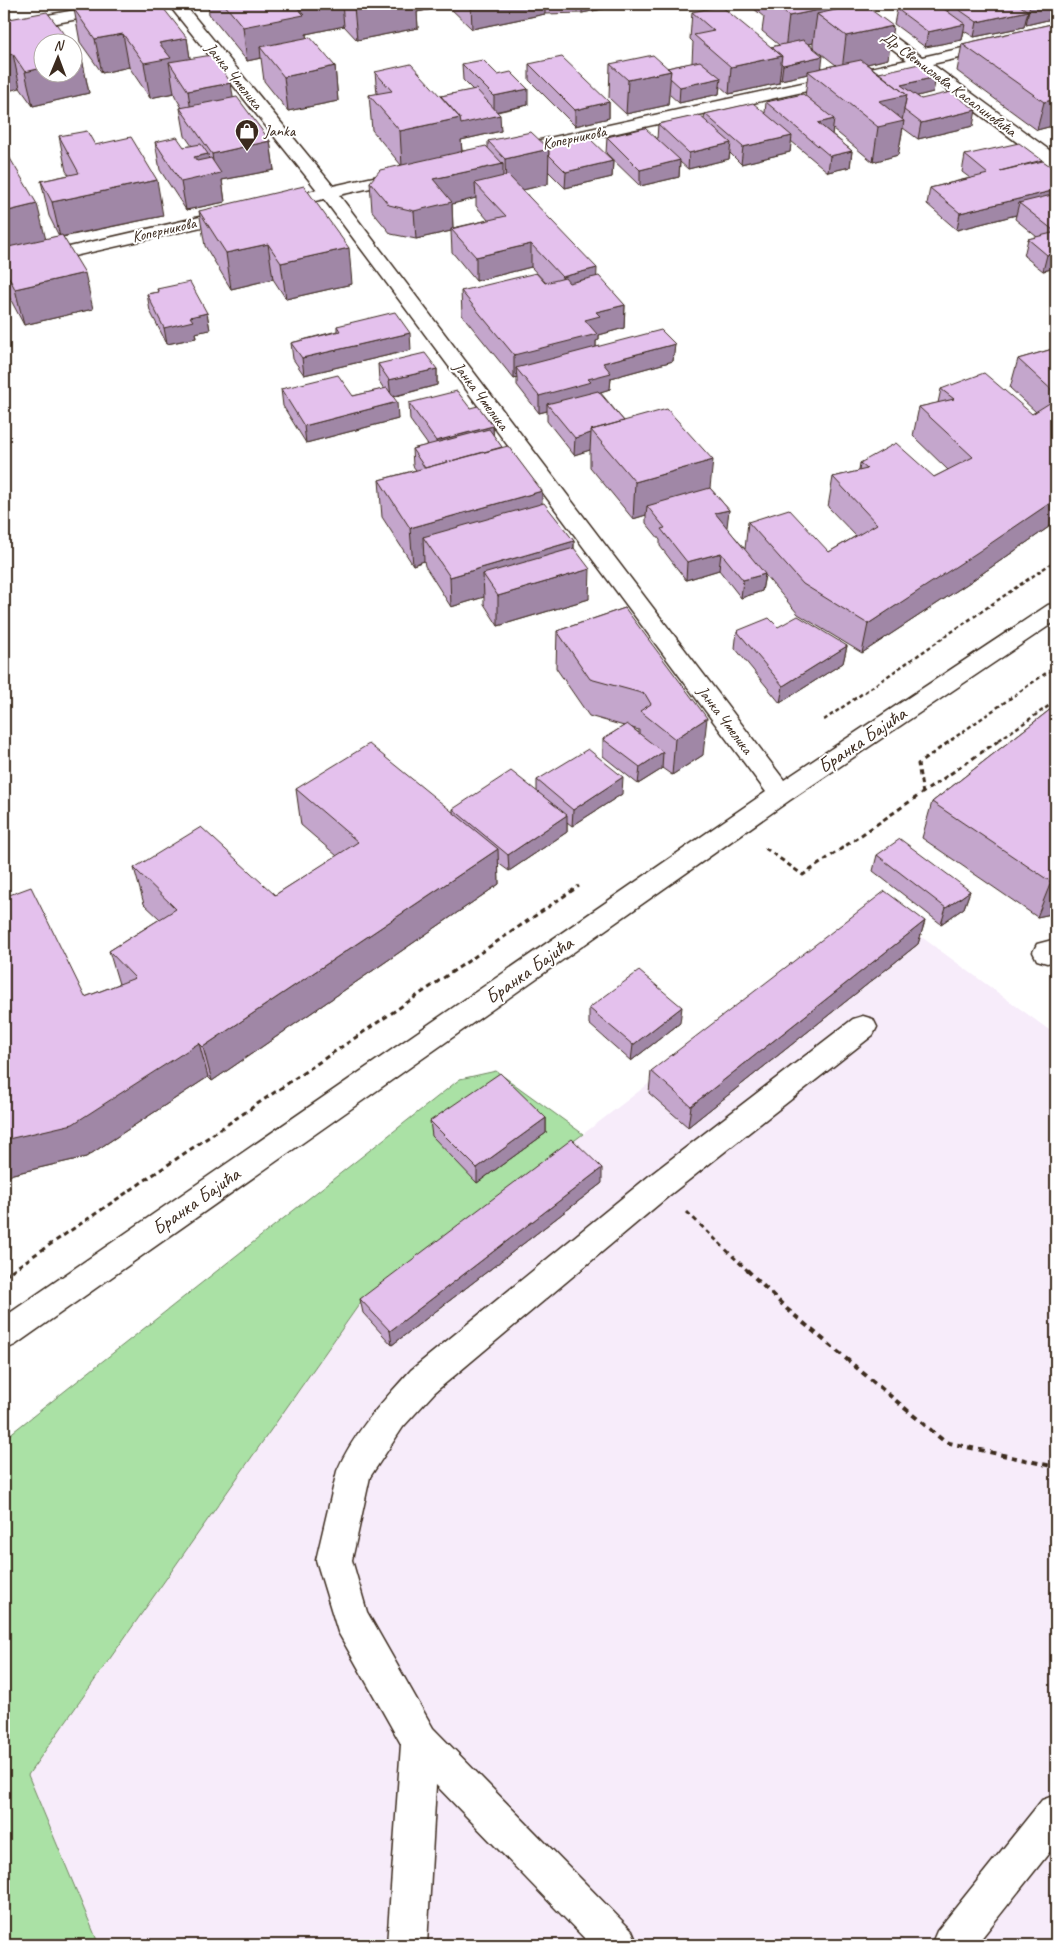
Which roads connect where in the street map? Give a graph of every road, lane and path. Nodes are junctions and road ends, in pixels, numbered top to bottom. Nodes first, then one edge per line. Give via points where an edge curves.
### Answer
1 (53, 4) edge
2 (131, 4) edge
3 (176, 4) edge
4 (841, 4) edge
5 (4, 13) edge
6 (4, 28) edge
7 (1056, 32) edge
8 (918, 62) junction
9 (492, 156) edge
10 (1056, 163) edge
11 (425, 171) edge
12 (328, 192) junction
13 (4, 267) edge
14 (1056, 560) edge
15 (1056, 610) edge
16 (1056, 666) edge
17 (1056, 701) edge
18 (821, 722) dead end
19 (781, 794) junction
20 (923, 794) junction
21 (803, 875) dead end
22 (586, 882) dead end
23 (863, 1027) dead end
24 (660, 1185) junction
25 (4, 1276) edge
26 (4, 1335) edge
27 (1056, 1467) edge
28 (420, 1741) junction
29 (1056, 1814) edge
30 (407, 1945) edge
31 (618, 1945) edge
32 (951, 1945) edge

1 - 5 street
2 - 6 street
3 - 12 street, Јанка Чмелика
4 - 8 street, Др Светислава Касапиновића
7 - 8 street, Коперникова
8 - 9 street, Коперникова
8 - 10 street, Др Светислава Касапиновића
11 - 12 street, Коперникова
12 - 13 street, Коперникова
12 - 19 street, Јанка Чмелика
14 - 18 path
15 - 19 street, Бранка Бајића
16 - 20 path via 918,764
17 - 20 path
19 - 26 street, Бранка Бајића
20 - 21 path
22 - 25 path
23 - 24 street
24 - 27 path via 787,1309 945,1442
24 - 28 street via 423,1381 391,1416 354,1471 334,1560 351,1619
28 - 30 street
28 - 31 street
29 - 32 street

